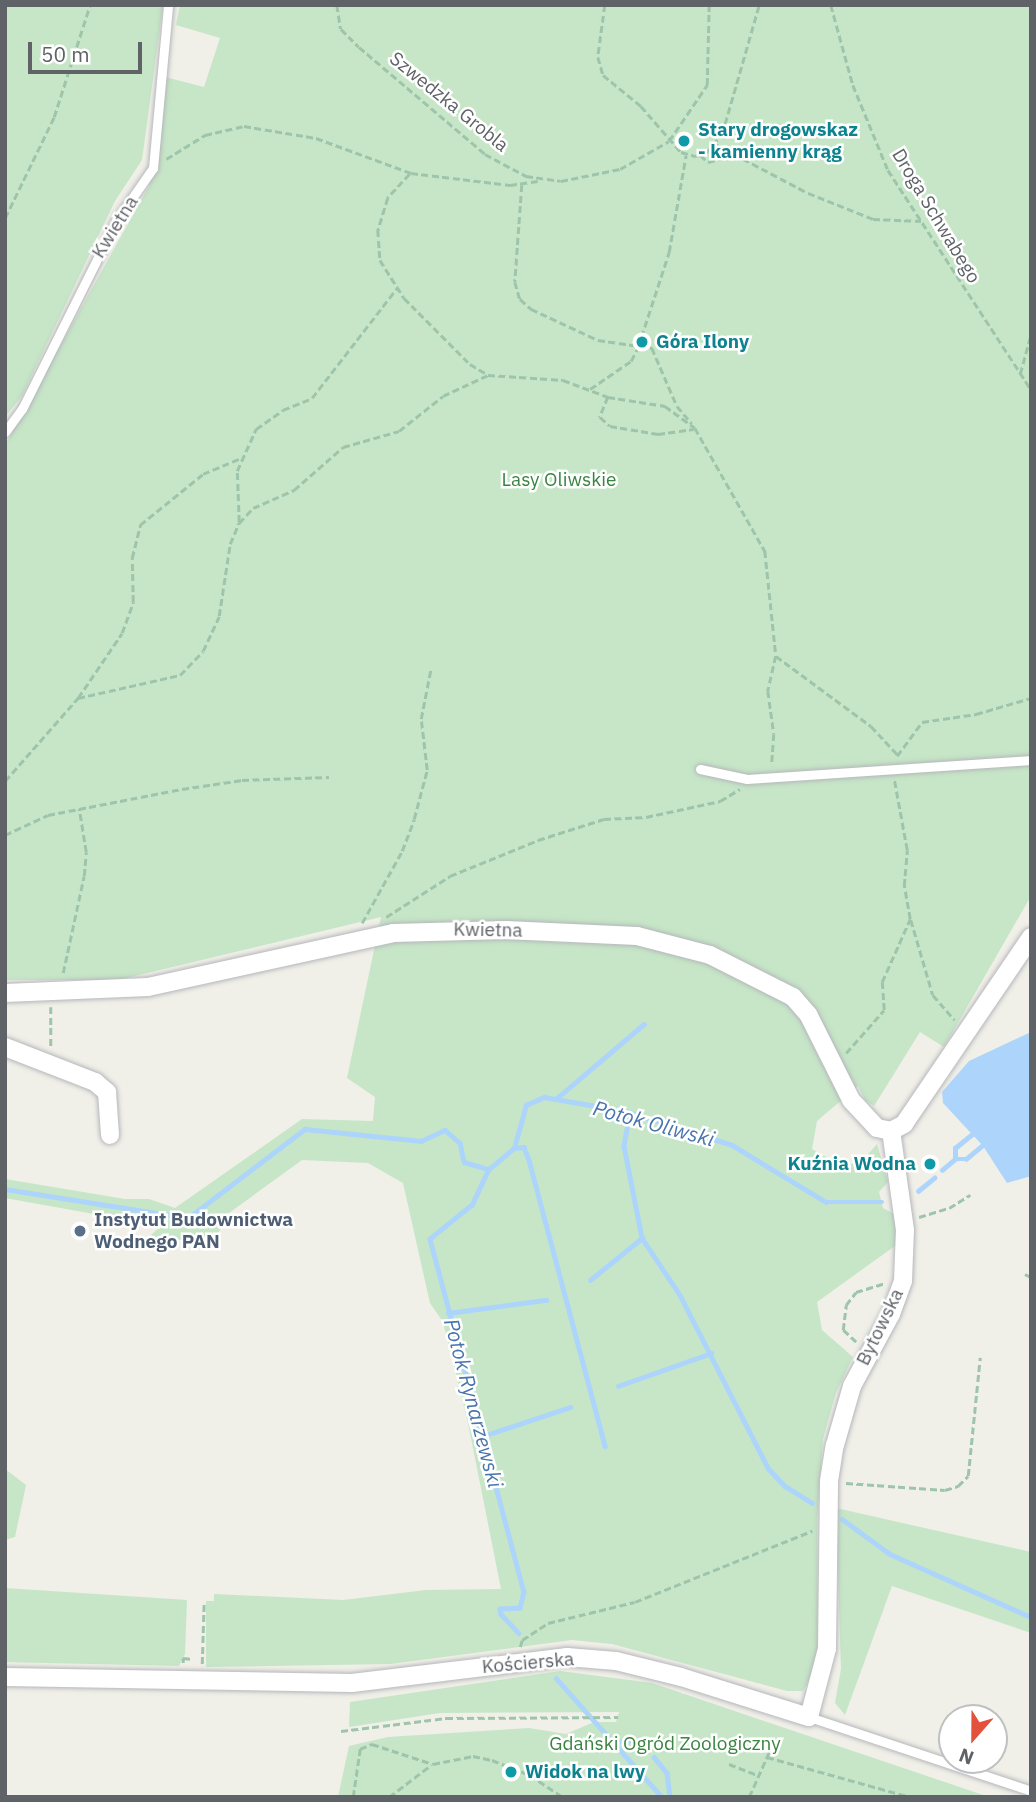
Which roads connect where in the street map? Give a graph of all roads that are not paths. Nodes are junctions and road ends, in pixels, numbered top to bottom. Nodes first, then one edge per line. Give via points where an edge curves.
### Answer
1 (168, 5) edge
2 (5, 432) edge
3 (1031, 760) edge
4 (700, 769) dead end
5 (1031, 937) edge
6 (5, 993) edge
7 (5, 1047) edge
8 (891, 1130) junction
9 (110, 1135) dead end
10 (5, 1677) edge
11 (809, 1717) junction
12 (1031, 1791) edge

1 - 2 lane, Kwietna via 153,168 116,220 22,410
3 - 4 lane via 747,779
5 - 8 street via 904,1124
6 - 8 street, Kwietna via 62,993 185,981 361,937 433,930 603,932 673,943 763,978 793,997 808,1014 851,1100 877,1128
7 - 9 street via 47,1061 107,1092
8 - 11 street, Bytowska via 897,1183 907,1216 903,1281 842,1416 829,1482 827,1649
10 - 11 street, Kościerska via 352,1683 567,1657 616,1661 681,1677
11 - 12 lane, Kościerska

